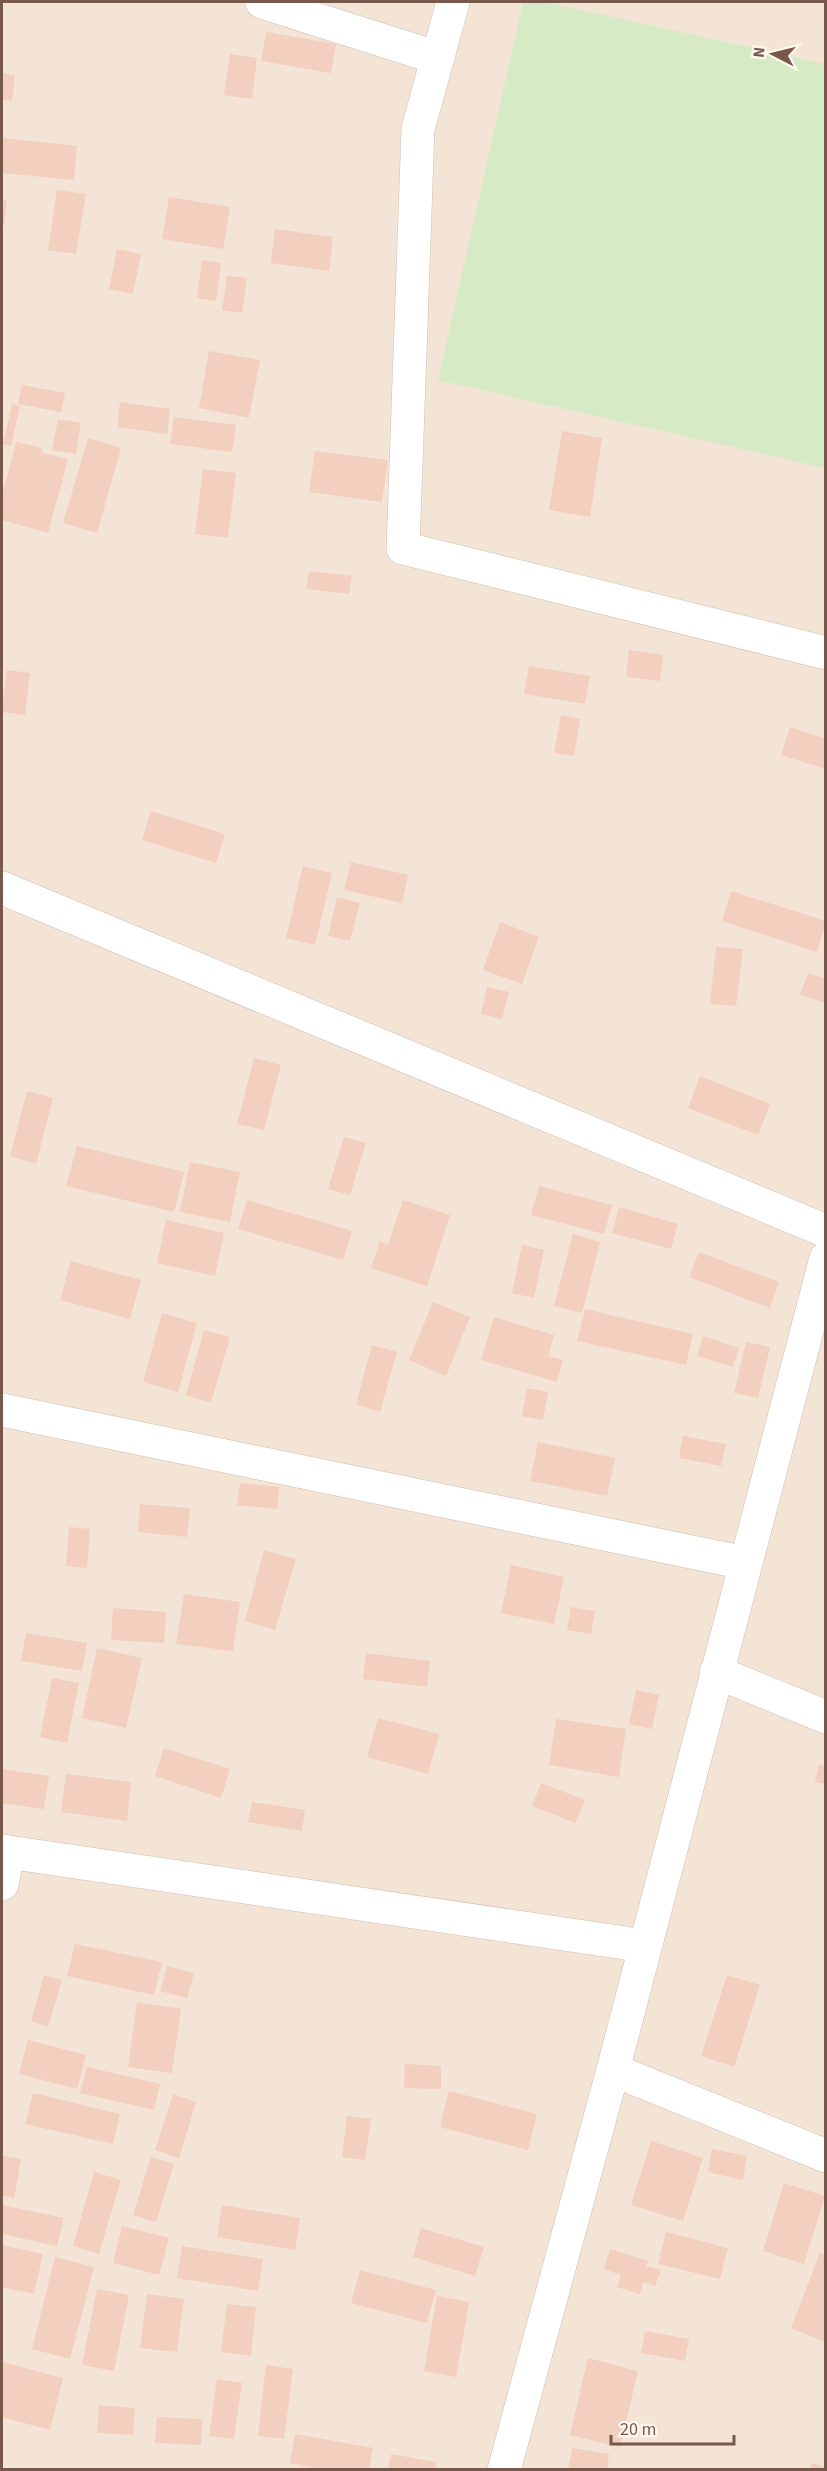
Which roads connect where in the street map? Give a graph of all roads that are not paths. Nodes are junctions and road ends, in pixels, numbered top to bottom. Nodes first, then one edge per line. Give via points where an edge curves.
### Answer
1 (262, 2) edge
2 (453, 2) edge
3 (438, 58) junction
4 (825, 653) edge
5 (2, 888) edge
6 (825, 1231) edge
7 (825, 1258) edge
8 (2, 1410) edge
9 (745, 1563) junction
10 (716, 1672) junction
11 (825, 1717) edge
12 (5, 1852) edge
13 (2, 1884) edge
14 (645, 1946) junction
15 (613, 2070) junction
16 (825, 2156) edge
17 (504, 2469) edge

1 - 3 street
2 - 3 street
3 - 4 street via 418,129 403,548
5 - 6 street
7 - 9 street
8 - 9 street
9 - 10 street
10 - 11 street
10 - 14 street
12 - 13 street
12 - 14 street
14 - 15 street
15 - 16 street
15 - 17 street

